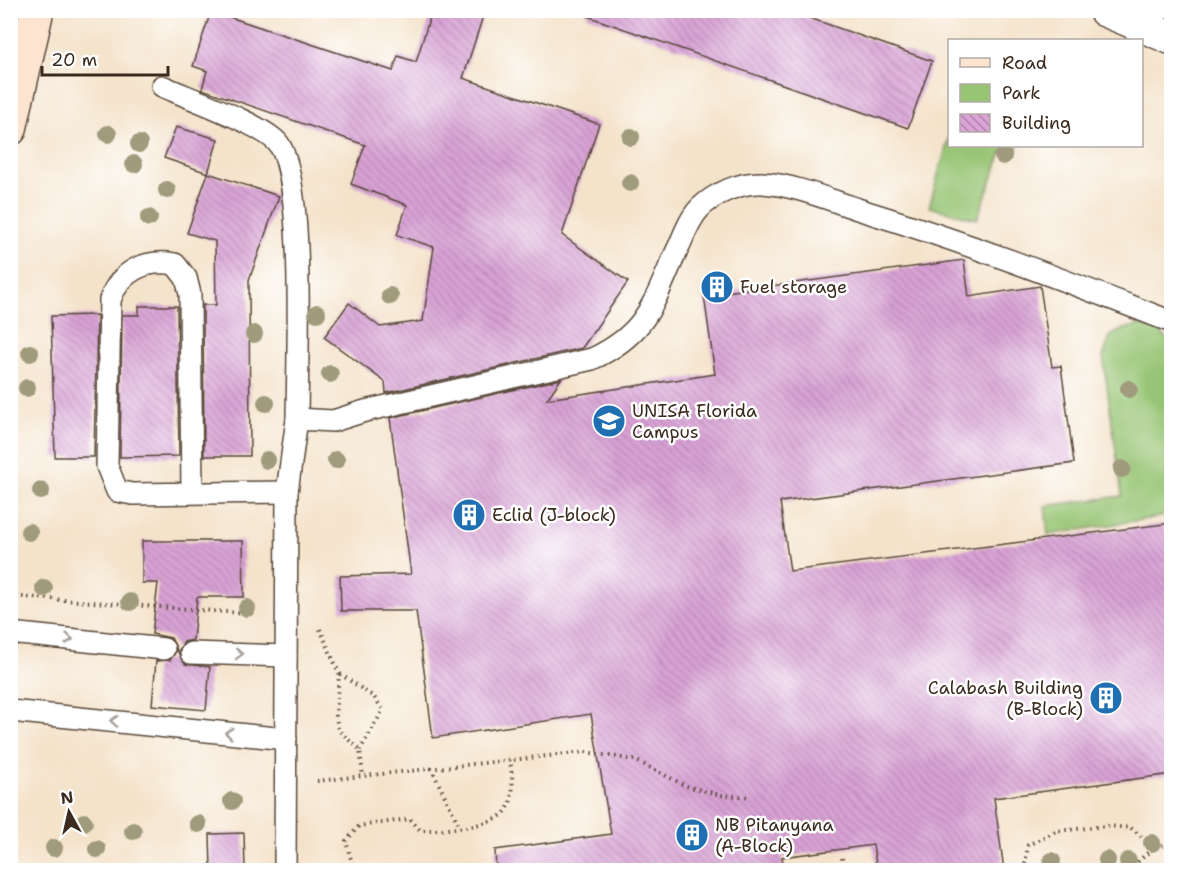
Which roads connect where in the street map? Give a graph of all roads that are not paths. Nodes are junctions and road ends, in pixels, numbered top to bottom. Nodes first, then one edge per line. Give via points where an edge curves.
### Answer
1 (38, 10) edge
2 (1105, 10) edge
3 (1172, 38) edge
4 (162, 86) dead end
5 (10, 129) edge
6 (1172, 322) edge
7 (297, 419) junction
8 (287, 492) junction
9 (192, 493) junction
10 (10, 633) edge
11 (164, 650) dead end
12 (191, 653) dead end
13 (286, 656) junction
14 (10, 711) edge
15 (286, 739) junction
16 (285, 870) edge

1 - 5 main road
2 - 3 street
4 - 7 lane via 263,132 278,144 286,161 296,220
6 - 7 lane via 922,229 793,189 761,183 717,195 699,209 674,254 651,311 616,348 592,359 333,421
7 - 8 lane
8 - 9 lane
8 - 13 lane
9 - 9 lane via 117,491 107,466 110,300 123,277 147,264 175,264 186,278 190,294
10 -> 11 lane
12 -> 13 lane
13 - 15 lane
15 -> 14 lane
15 - 16 lane

